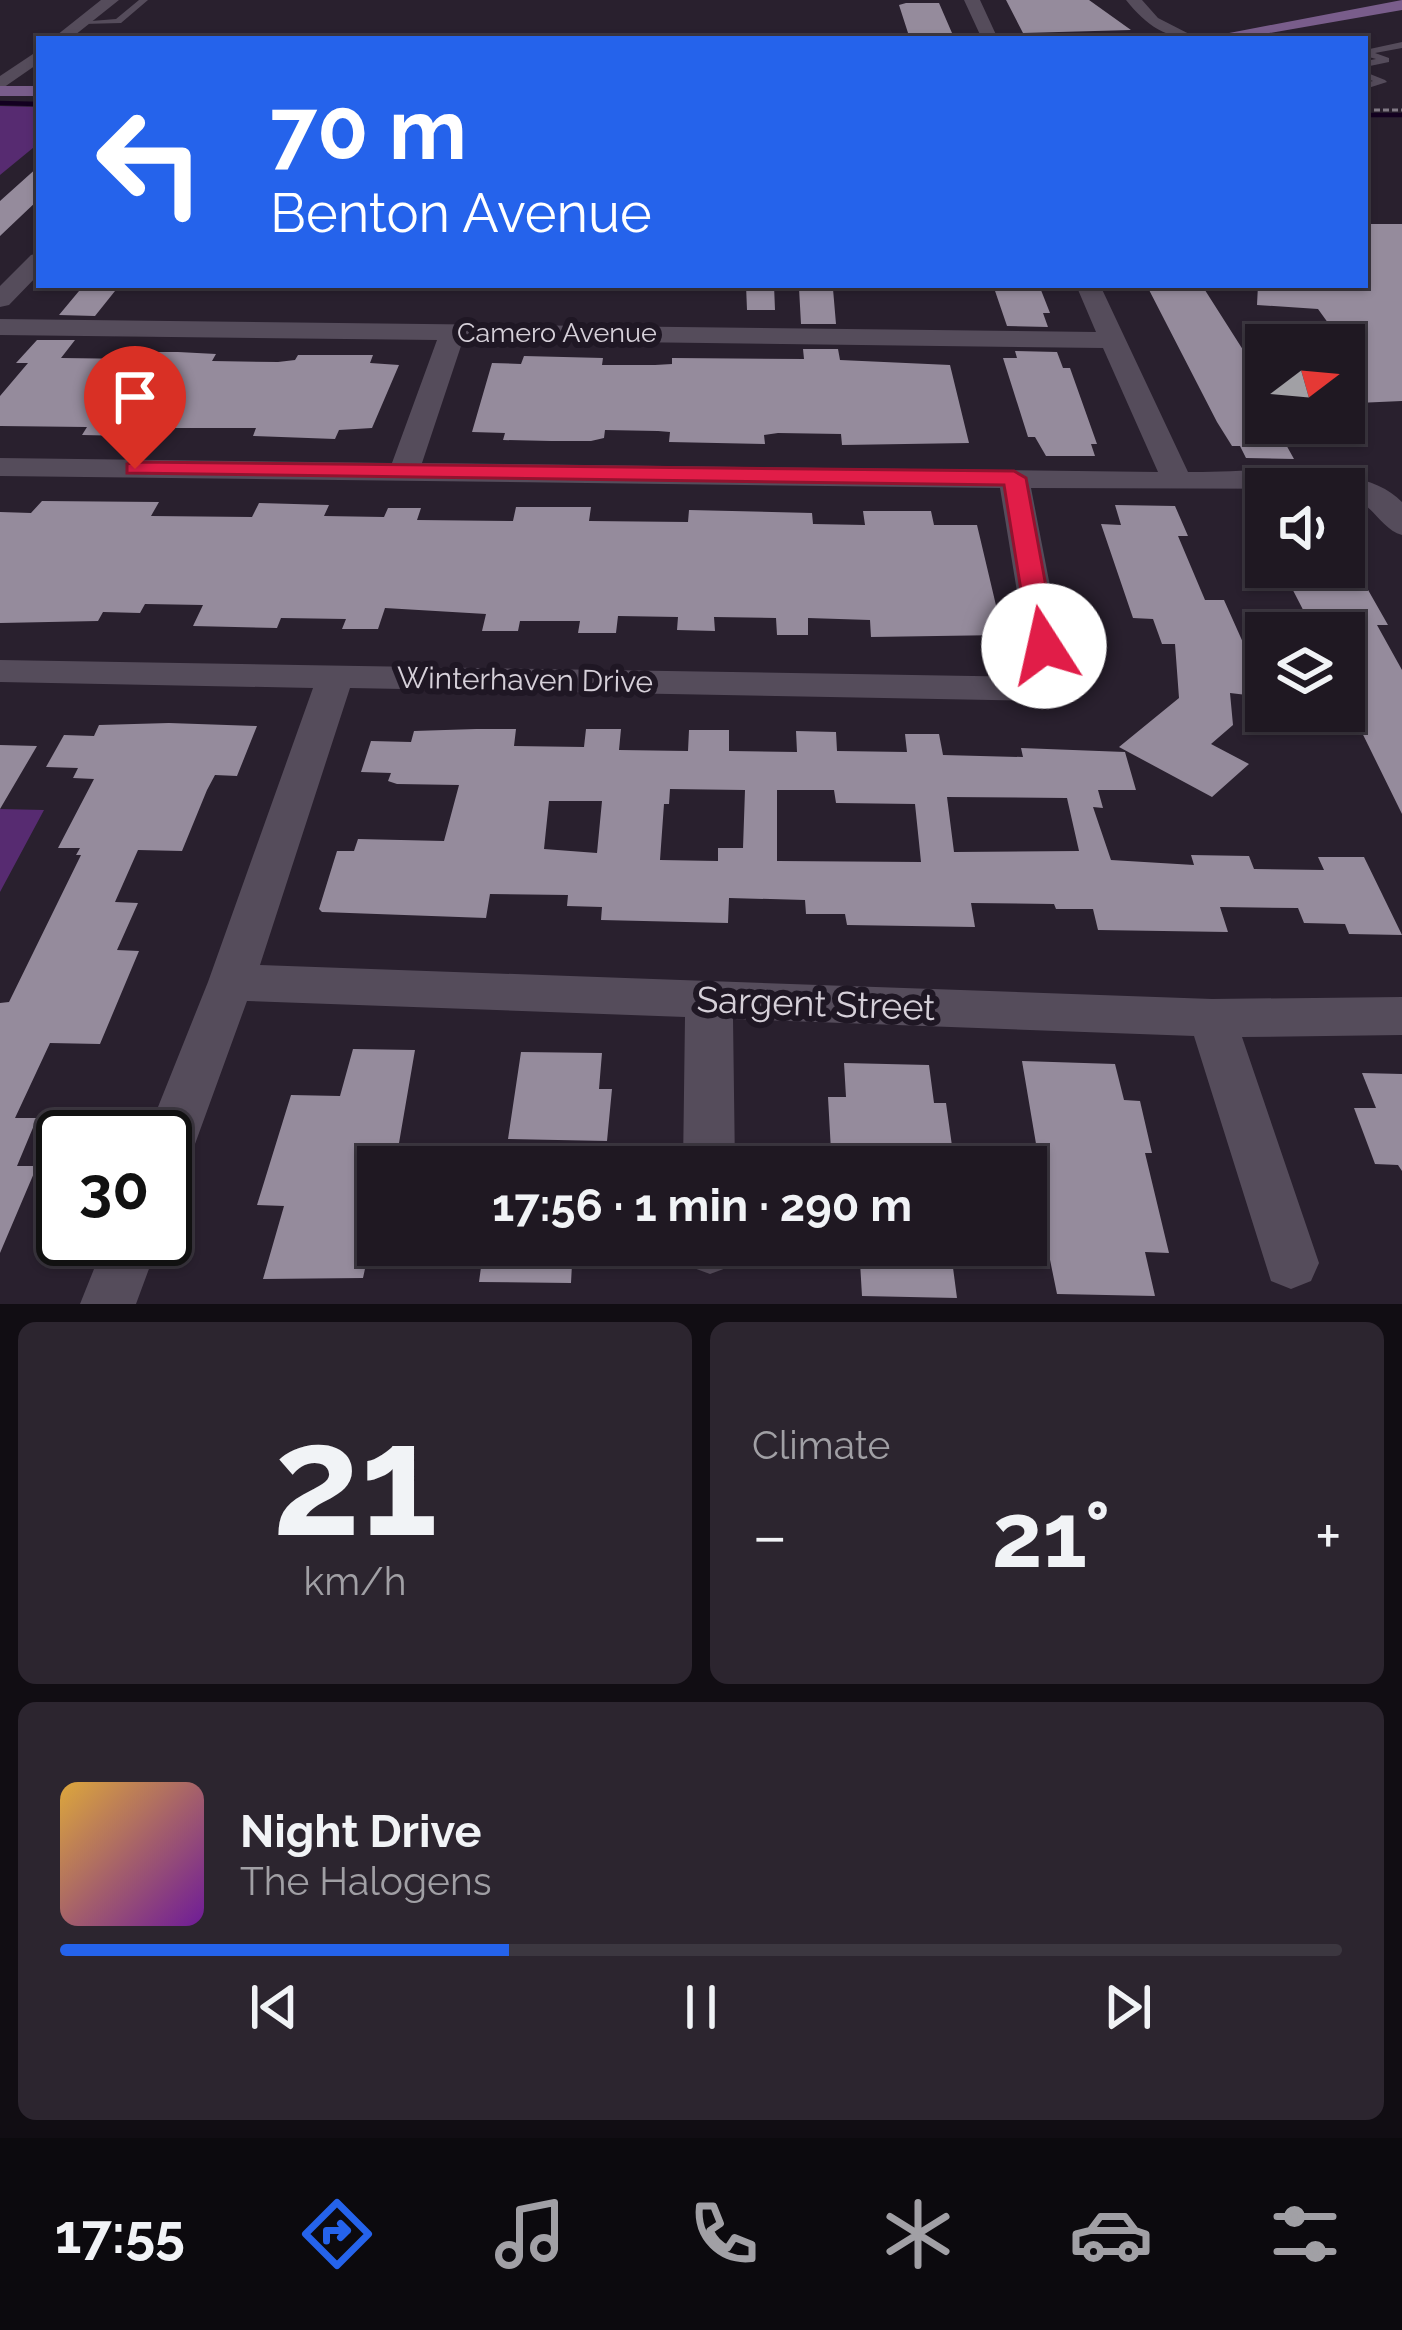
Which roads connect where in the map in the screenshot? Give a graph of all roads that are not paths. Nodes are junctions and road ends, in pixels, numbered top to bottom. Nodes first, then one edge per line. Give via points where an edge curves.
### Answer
1 (111, 0) edge
2 (144, 0) edge
3 (972, 0) edge
4 (1134, 0) edge
5 (1402, 5) edge
6 (83, 22) junction
7 (64, 36) edge
8 (989, 36) edge
9 (1184, 36) edge
10 (1223, 36) edge
11 (1402, 45) edge
12 (1368, 52) edge
13 (1368, 54) edge
14 (1402, 56) edge
15 (36, 58) edge
16 (1386, 60) junction
17 (1368, 63) edge
18 (0, 88) edge
19 (36, 91) edge
20 (36, 263) edge
21 (1089, 288) edge
22 (0, 300) edge
23 (0, 327) edge
24 (453, 332) junction
25 (1114, 340) junction
26 (0, 467) edge
27 (404, 472) junction
28 (1014, 478) junction
29 (1177, 481) junction
30 (1402, 525) edge
31 (0, 670) edge
32 (336, 676) junction
33 (231, 982) junction
34 (709, 999) junction
35 (1402, 1016) edge
36 (1212, 1018) junction
37 (182, 1110) edge
38 (710, 1146) edge
39 (1291, 1263) dead end
40 (123, 1266) edge
41 (108, 1304) edge

1 - 6 street
2 - 6 lane via 118,21
3 - 8 street
4 - 9 street via 1151,21
5 - 10 main road
6 - 7 street
11 - 12 lane
13 - 16 lane
14 - 16 lane
15 - 18 street
16 - 17 lane
18 - 19 main road
20 - 22 street
21 - 25 street
23 - 24 street, Camero Avenue
24 - 25 street, Camero Avenue
24 - 27 street
25 - 29 street
26 - 27 street
27 - 28 street
28 - 29 street
28 - 32 street, Winterhaven Drive via 1051,688
29 - 30 street via 1370,488
31 - 32 street, Winterhaven Drive
32 - 33 street
33 - 34 street, Sargent Street
33 - 37 street
34 - 36 street, Sargent Street
34 - 38 street
35 - 36 street, Sargent Street
36 - 39 street
40 - 41 street

